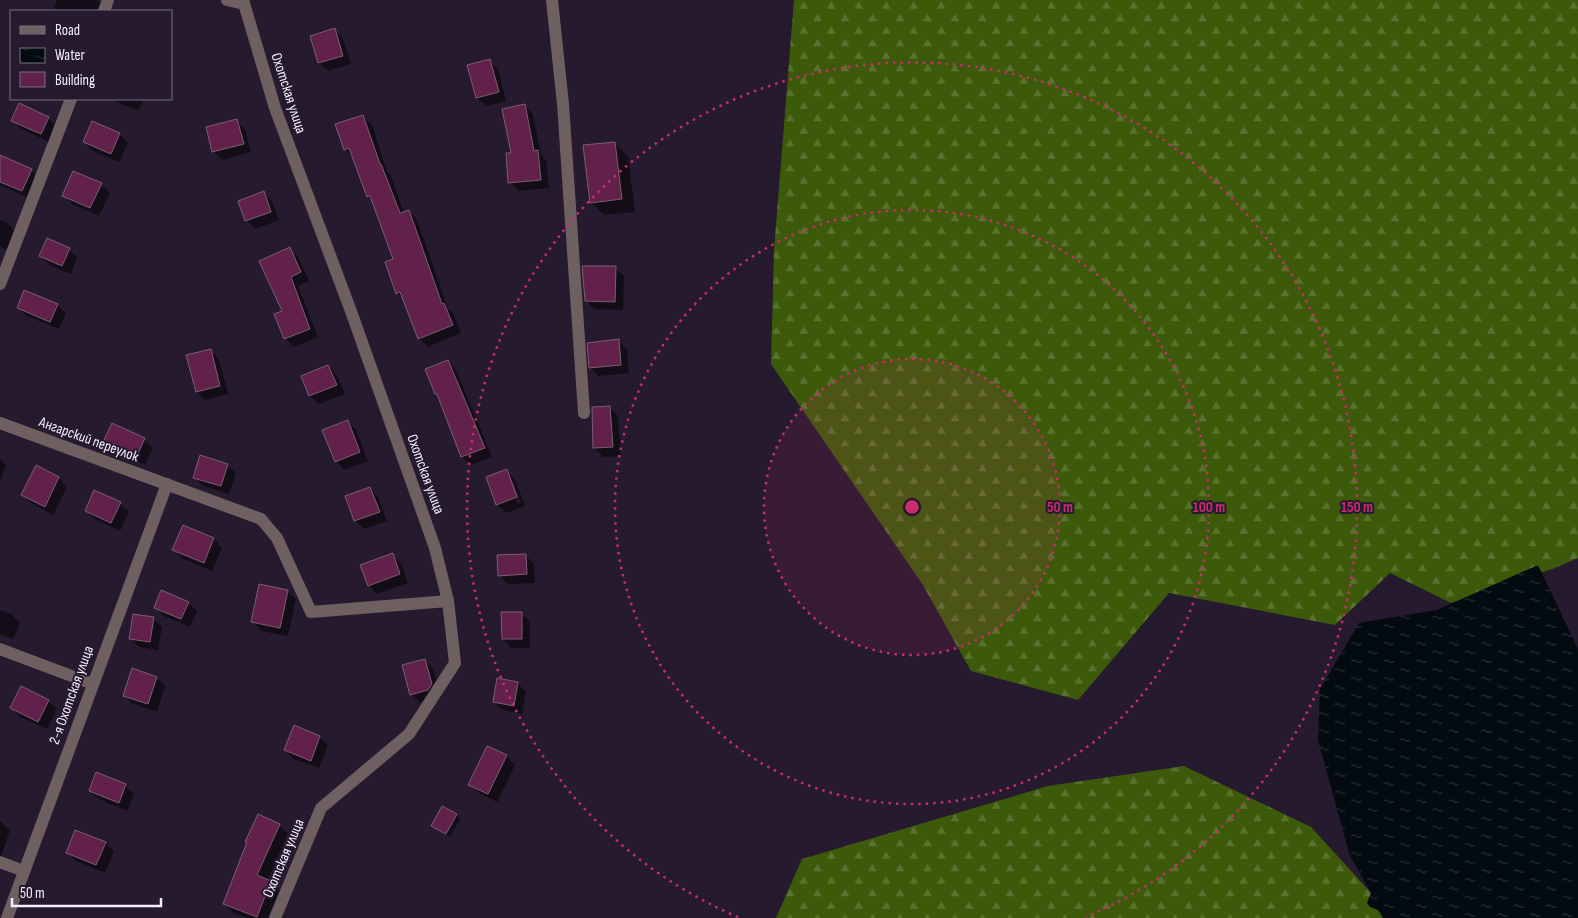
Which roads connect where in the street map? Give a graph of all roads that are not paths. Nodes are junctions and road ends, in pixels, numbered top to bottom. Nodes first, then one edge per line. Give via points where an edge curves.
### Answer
1 (227, 0) edge
2 (552, 0) edge
3 (244, 2) edge
4 (71, 100) edge
5 (0, 284) edge
6 (584, 413) dead end
7 (0, 423) edge
8 (168, 484) junction
9 (448, 601) junction
10 (0, 649) edge
11 (93, 684) junction
12 (0, 862) edge
13 (24, 871) junction
14 (7, 918) edge
15 (276, 918) edge

1 - 3 street
2 - 6 street via 563,104
3 - 9 street, Охотская улица via 276,108 435,548
4 - 5 street
7 - 8 street, Ангарский переулок
8 - 9 street, Ангарский переулок via 261,519 277,538 312,612
8 - 11 street, 2-я Охотская улица
9 - 15 street, Охотская улица via 455,663 409,734 322,808
10 - 11 street
11 - 13 street, 2-я Охотская улица
12 - 13 street
13 - 14 street, 2-я Охотская улица

